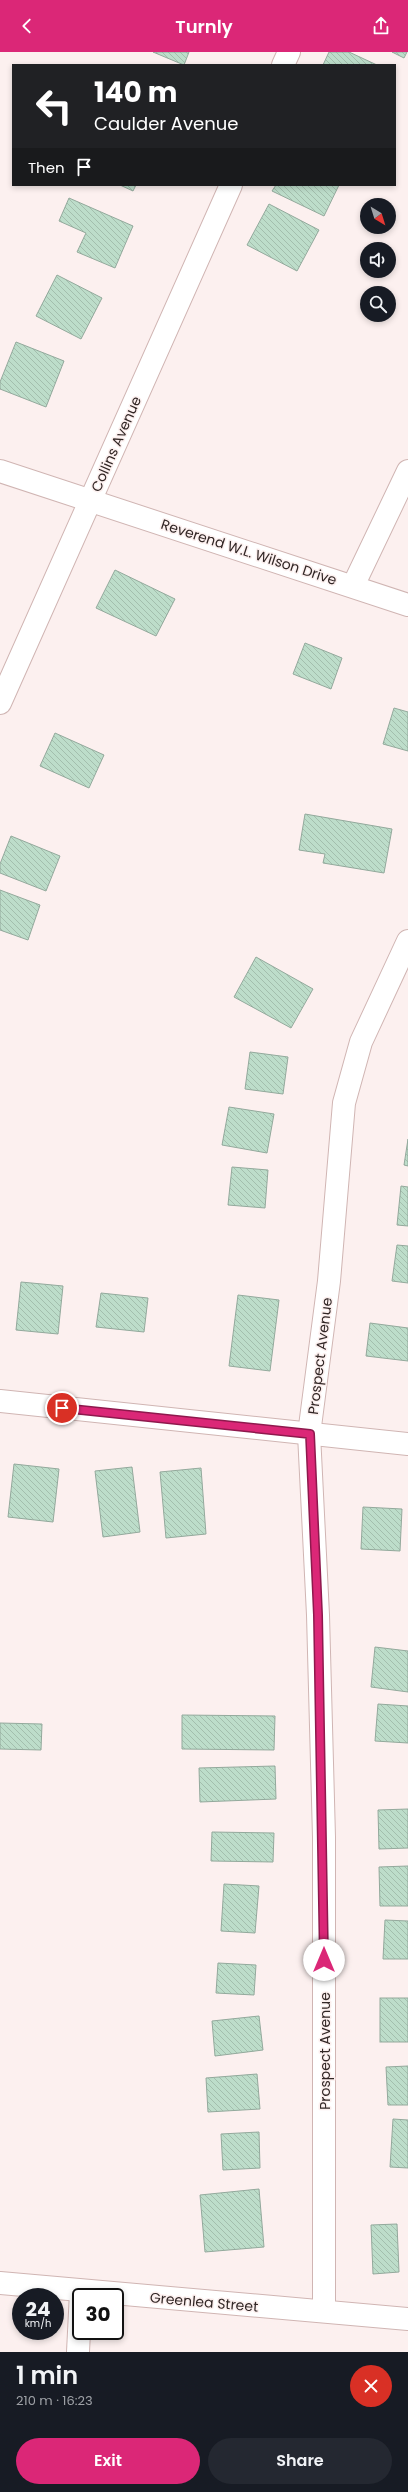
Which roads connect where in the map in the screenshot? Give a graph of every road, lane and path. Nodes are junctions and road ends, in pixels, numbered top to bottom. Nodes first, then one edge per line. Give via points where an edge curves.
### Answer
1 (289, 52) edge
2 (283, 64) edge
3 (230, 186) edge
4 (0, 471) edge
5 (408, 471) edge
6 (90, 501) junction
7 (353, 586) junction
8 (408, 606) edge
9 (0, 703) edge
10 (408, 941) edge
11 (0, 1401) edge
12 (310, 1434) junction
13 (408, 1444) edge
14 (0, 2283) edge
15 (72, 2291) edge
16 (124, 2296) edge
17 (324, 2312) junction
18 (408, 2319) edge
19 (79, 2340) edge
20 (78, 2352) edge

1 - 2 street
3 - 6 street, Collins Avenue
4 - 6 street, Reverend W.L. Wilson Drive
5 - 7 street
6 - 7 street, Reverend W.L. Wilson Drive
6 - 9 street, Collins Avenue
7 - 8 street, Reverend W.L. Wilson Drive
10 - 12 street, Prospect Avenue via 361,1042 344,1103 330,1281
11 - 12 street
12 - 13 street
12 - 17 street, Prospect Avenue via 324,1837
14 - 15 street, Greenlea Street
16 - 17 street, Greenlea Street
17 - 18 street, Greenlea Street
19 - 20 street

